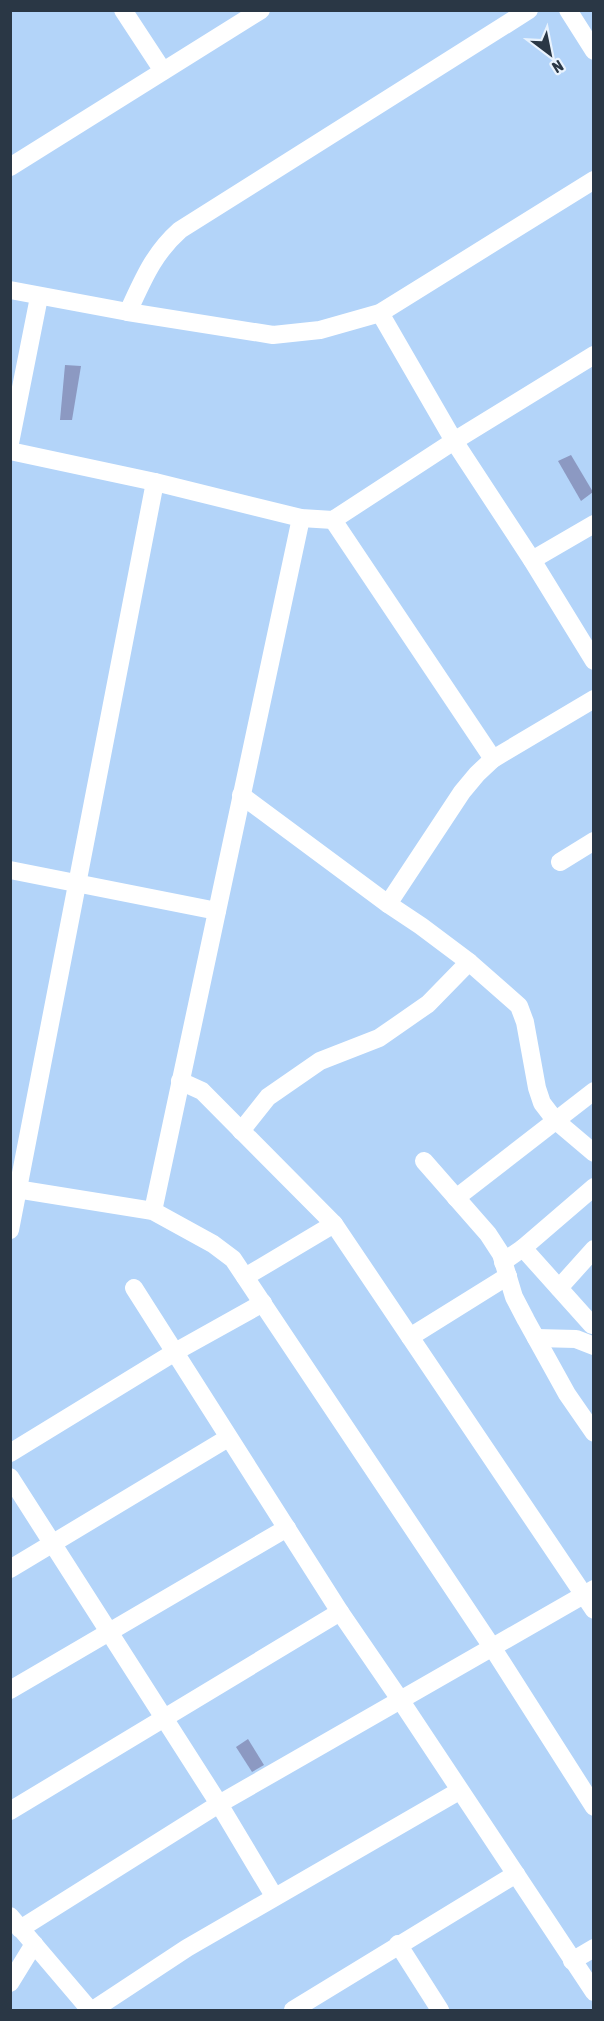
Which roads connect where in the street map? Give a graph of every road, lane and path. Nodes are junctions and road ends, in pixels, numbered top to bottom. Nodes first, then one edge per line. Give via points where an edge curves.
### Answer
1 (123, 10) edge
2 (261, 10) edge
3 (529, 10) edge
4 (568, 10) edge
5 (594, 51) edge
6 (163, 71) junction
7 (10, 167) edge
8 (594, 180) edge
9 (10, 290) edge
10 (39, 297) junction
11 (128, 312) junction
12 (380, 313) junction
13 (594, 356) edge
14 (454, 441) junction
15 (10, 443) edge
16 (10, 451) edge
17 (155, 482) junction
18 (301, 518) junction
19 (333, 520) junction
20 (594, 524) edge
21 (532, 560) junction
22 (594, 661) edge
23 (594, 699) edge
24 (493, 759) junction
25 (241, 795) junction
26 (594, 841) edge
27 (561, 862) dead end
28 (10, 870) edge
29 (78, 883) junction
30 (388, 904) junction
31 (217, 910) junction
32 (469, 962) junction
33 (180, 1081) junction
34 (594, 1091) edge
35 (555, 1120) junction
36 (241, 1131) junction
37 (594, 1153) edge
38 (424, 1161) dead end
39 (594, 1187) edge
40 (15, 1189) edge
41 (456, 1198) junction
42 (153, 1211) junction
43 (334, 1224) junction
44 (10, 1230) edge
45 (523, 1248) junction
46 (594, 1250) edge
47 (506, 1269) junction
48 (245, 1276) junction
49 (134, 1288) dead end
50 (559, 1288) junction
51 (263, 1303) junction
52 (593, 1324) edge
53 (410, 1337) junction
54 (536, 1338) junction
55 (587, 1344) edge
56 (175, 1352) junction
57 (594, 1433) edge
58 (228, 1438) junction
59 (10, 1453) edge
60 (10, 1477) edge
61 (287, 1528) junction
62 (53, 1544) junction
63 (10, 1569) edge
64 (590, 1598) edge
65 (340, 1612) junction
66 (108, 1632) junction
67 (492, 1647) junction
68 (10, 1690) edge
69 (401, 1701) junction
70 (164, 1719) junction
71 (459, 1791) junction
72 (219, 1804) junction
73 (594, 1807) edge
74 (10, 1811) edge
75 (516, 1874) junction
76 (274, 1896) junction
77 (15, 1922) edge
78 (34, 1944) junction
79 (398, 1944) junction
80 (594, 1948) edge
81 (572, 1961) junction
82 (10, 1983) edge
83 (594, 1992) edge
84 (304, 2008) edge
85 (92, 2010) edge
86 (440, 2010) edge

1 - 6 street
2 - 6 street
3 - 11 street via 180,231 155,257
4 - 5 street
6 - 7 street
8 - 12 street
9 - 10 street
10 - 11 street
10 - 15 street
11 - 12 street via 273,335 320,330
12 - 14 street
13 - 14 street
14 - 19 street
14 - 21 street
16 - 17 street
17 - 18 street
17 - 29 street
18 - 19 street
18 - 25 street
19 - 24 street
20 - 21 street
21 - 22 street
23 - 24 street
24 - 30 street via 462,792
25 - 30 street
25 - 31 street
26 - 27 street
28 - 29 street
29 - 31 street
29 - 40 street
30 - 32 street
31 - 33 street
32 - 35 street via 519,1006 537,1088
32 - 36 street via 428,1004 379,1038 320,1061 268,1097
33 - 36 street via 202,1091
33 - 42 street
34 - 35 street
35 - 37 street
35 - 41 street
36 - 43 street
38 - 41 street
39 - 45 street
40 - 42 street
40 - 44 street
41 - 47 street via 488,1234
42 - 48 street via 213,1244 233,1259
43 - 48 street
43 - 53 street
45 - 47 street
45 - 50 street
46 - 50 street
47 - 53 street
47 - 54 street via 514,1297
48 - 51 street
49 - 56 street
50 - 52 street
51 - 56 street
51 - 67 street
52 - 55 street
53 - 64 street
54 - 55 street via 576,1338
54 - 57 street
56 - 58 street
56 - 59 street
58 - 61 street
58 - 62 street
60 - 62 street
61 - 65 street
61 - 66 street
62 - 63 street
62 - 66 street
64 - 67 street
65 - 69 street
65 - 70 street
66 - 68 street
66 - 70 street
67 - 69 street
67 - 73 street
69 - 71 street
69 - 72 street
70 - 72 street
70 - 74 street
71 - 75 street
71 - 76 street
72 - 76 street
72 - 77 street
75 - 79 street
75 - 81 street
76 - 85 street
77 - 78 street
78 - 82 street
78 - 85 street
79 - 84 street
79 - 86 street
80 - 81 street
81 - 83 street

